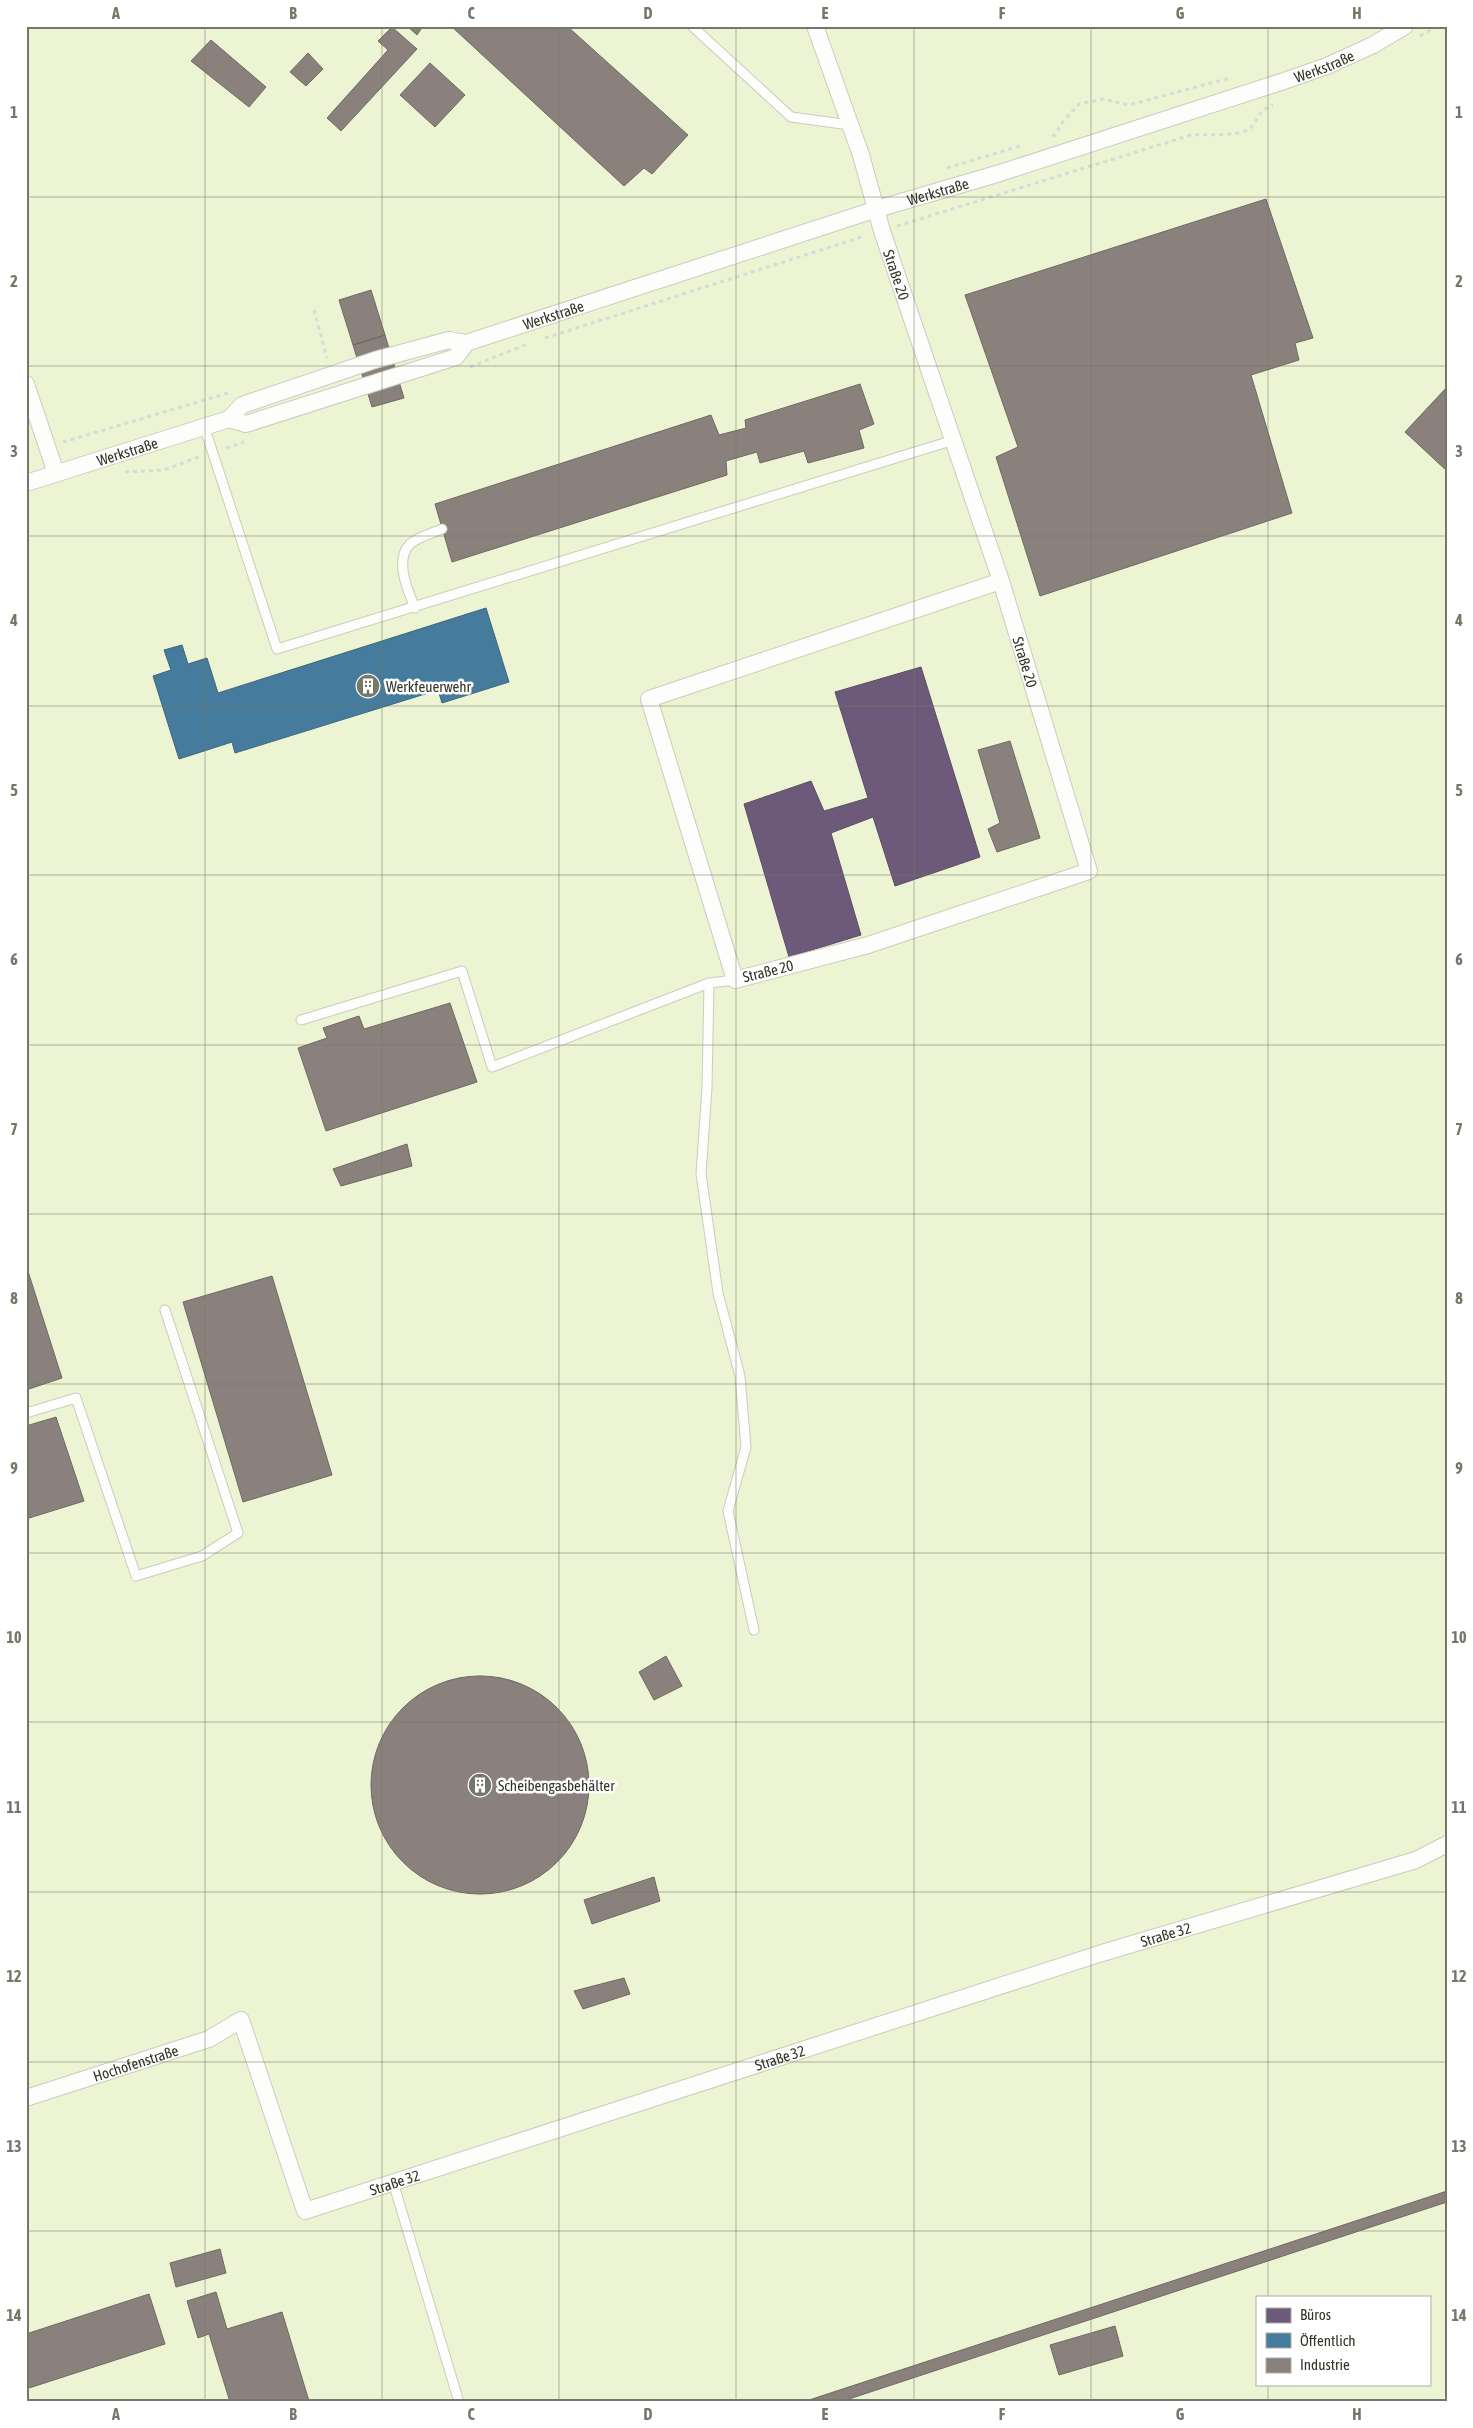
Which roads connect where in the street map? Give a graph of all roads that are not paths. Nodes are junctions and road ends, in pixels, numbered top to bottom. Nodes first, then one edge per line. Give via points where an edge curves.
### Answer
1 (692, 26) edge
2 (816, 26) edge
3 (1409, 33) edge
4 (850, 125) junction
5 (877, 209) junction
6 (26, 384) edge
7 (204, 426) junction
8 (954, 440) junction
9 (56, 473) junction
10 (26, 483) edge
11 (442, 529) dead end
12 (1002, 581) junction
13 (415, 608) junction
14 (735, 980) junction
15 (709, 983) junction
16 (301, 1020) dead end
17 (165, 1310) dead end
18 (26, 1413) edge
19 (754, 1630) dead end
20 (1447, 1844) edge
21 (241, 2020) joint
22 (26, 2098) edge
23 (393, 2182) junction
24 (459, 2402) edge

1 - 4 lane via 791,117
2 - 4 street, Straße 20
3 - 5 street, Werkstraße via 1327,66 1019,167
4 - 5 street, Straße 20
5 - 7 street, Werkstraße via 466,343 449,340 366,363 242,405 229,418
5 - 8 street, Straße 20
6 - 9 street
7 - 9 street, Werkstraße
7 - 13 lane via 277,649
8 - 12 street, Straße 20
8 - 13 lane
9 - 10 street, Werkstraße
11 - 13 lane via 411,543 405,552 406,587
12 - 14 street, Straße 20 via 649,699
12 - 14 street, Straße 20 via 1089,871 868,945
14 - 15 lane
15 - 16 lane via 492,1067 462,971
15 - 19 lane via 707,1088 700,1174 718,1292 740,1376 746,1447 728,1511
17 - 18 lane via 238,1533 202,1556 136,1576 76,1398
20 - 23 street, Straße 32 via 1416,1860 1083,1959
21 - 22 street, Hochofenstraße via 209,2039
21 - 23 street, Straße 32 via 305,2211
23 - 24 lane

